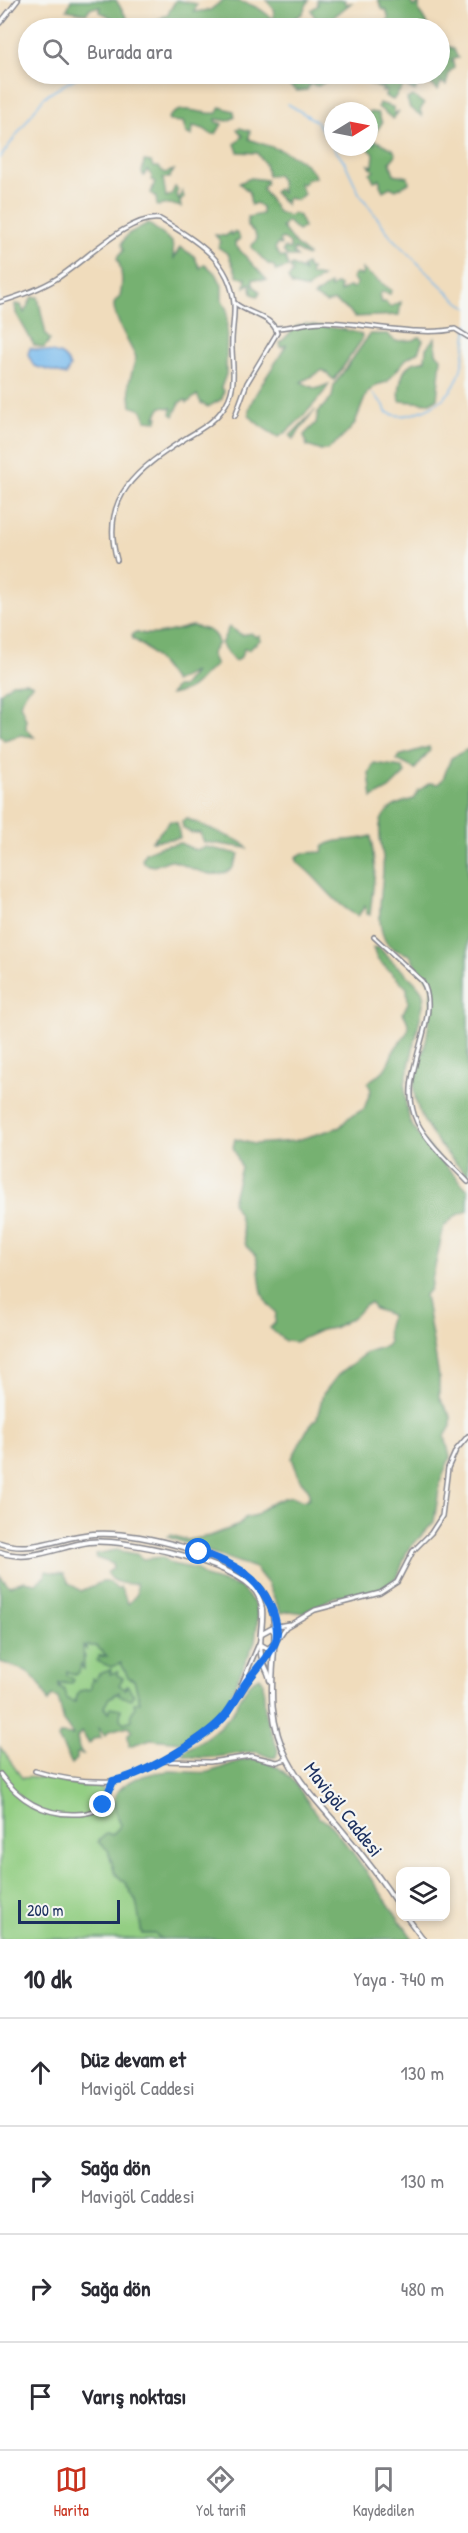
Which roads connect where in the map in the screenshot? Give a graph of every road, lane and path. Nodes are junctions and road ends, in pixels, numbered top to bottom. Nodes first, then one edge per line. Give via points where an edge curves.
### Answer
1 (18, 0) edge
2 (0, 23) edge
3 (0, 302) edge
4 (234, 302) junction
5 (276, 328) junction
6 (466, 336) edge
7 (234, 416) dead end
8 (117, 560) dead end
9 (374, 937) dead end
10 (468, 1182) edge
11 (468, 1436) edge
12 (0, 1543) edge
13 (0, 1552) edge
14 (290, 1624) junction
15 (276, 1626) junction
16 (271, 1628) junction
17 (276, 1634) junction
18 (261, 1639) junction
19 (275, 1643) junction
20 (272, 1647) junction
21 (263, 1662) junction
22 (267, 1669) junction
23 (256, 1670) junction
24 (271, 1687) junction
25 (236, 1697) junction
26 (287, 1759) junction
27 (162, 1761) junction
28 (35, 1771) dead end
29 (0, 1774) edge
30 (113, 1781) junction
31 (396, 1902) edge
32 (409, 1921) edge
33 (423, 1939) edge

1 - 2 street
3 - 4 street via 43,286 126,228 153,218 167,223 216,259 228,276
4 - 5 street
4 - 8 street via 231,397 213,420 147,466 121,493 111,524
5 - 6 street via 307,321 435,332 455,329
5 - 7 street via 276,340 250,378
9 - 10 street via 427,989 425,1022 411,1075 411,1104 420,1128
11 - 14 street via 448,1468 441,1516 413,1551 397,1582 380,1593 321,1608
12 - 15 main road, Mavigöl Caddesi via 30,1547 100,1533 182,1547 234,1565 251,1576 266,1597
13 - 18 main road, Mavigöl Caddesi via 28,1555 99,1542 197,1560 232,1573 256,1591 263,1612
14 - 15 street
14 - 19 street
15 - 16 street
15 - 17 main road, Mavigöl Caddesi
16 - 17 main road
16 - 18 main road
17 - 19 main road, Mavigöl Caddesi
18 - 20 main road via 266,1649
18 - 21 main road, Mavigöl Caddesi
18 - 25 street
19 - 20 main road
19 - 24 main road, Mavigöl Caddesi
20 - 21 main road
21 - 22 main road, Mavigöl Caddesi
21 - 23 street
22 - 23 street
22 - 24 main road, Mavigöl Caddesi
23 - 25 street
24 - 26 main road, Mavigöl Caddesi via 274,1719
25 - 27 street via 224,1717 205,1734
26 - 27 street via 277,1762 251,1756 210,1762
26 - 31 main road, Mavigöl Caddesi
27 - 30 street
28 - 30 street via 61,1778
29 - 30 street via 34,1806 65,1814 99,1809
32 - 33 main road

